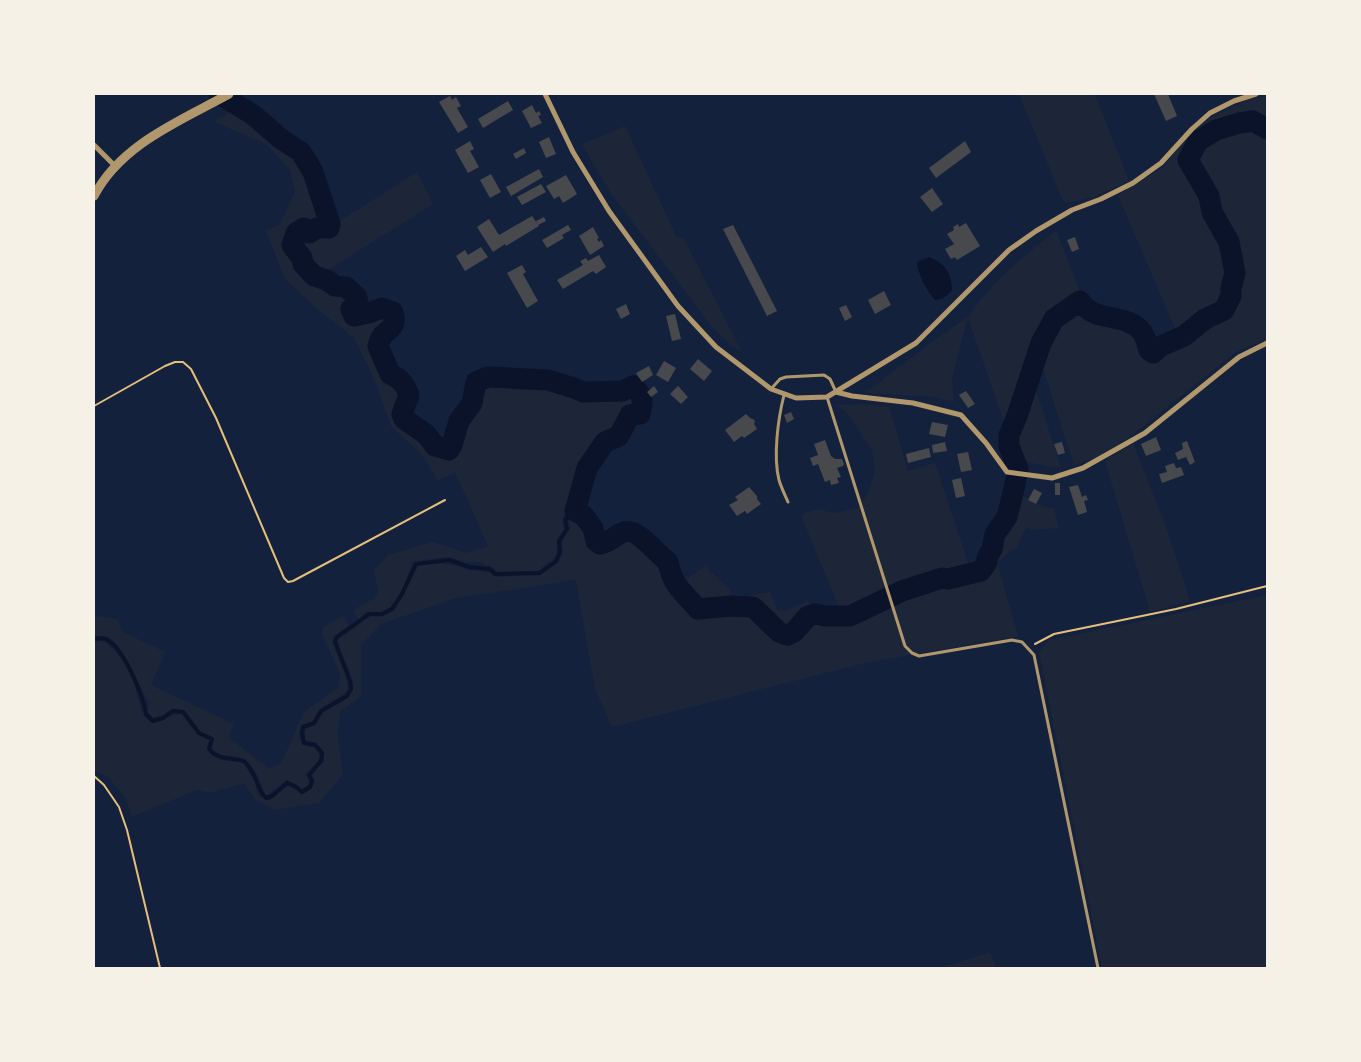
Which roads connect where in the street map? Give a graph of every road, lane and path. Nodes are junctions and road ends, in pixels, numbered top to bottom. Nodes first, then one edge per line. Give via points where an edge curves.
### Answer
1 (229, 94) edge
2 (545, 94) edge
3 (1256, 94) edge
4 (94, 145) edge
5 (115, 166) junction
6 (94, 196) edge
7 (1267, 343) edge
8 (771, 389) junction
9 (836, 392) junction
10 (784, 396) junction
11 (827, 397) junction
12 (94, 406) edge
13 (445, 500) dead end
14 (788, 502) dead end
15 (1267, 586) edge
16 (1029, 648) junction
17 (94, 776) edge
18 (160, 968) edge
19 (1098, 968) edge

1 - 5 street via 134,148
2 - 8 street via 573,152 609,211 678,306 716,347
3 - 9 street via 1210,114 1192,128 1160,163 1133,183 1072,210 1009,250 916,343
4 - 5 street
5 - 6 street
7 - 9 street via 1238,357 1146,434 1084,468 1052,478 1006,472 961,415 913,403
8 - 9 lane via 786,377 824,375 830,379
8 - 10 street
9 - 11 street
10 - 11 street
10 - 14 lane via 777,466
11 - 16 lane via 905,646 919,656 1012,640
12 - 13 path via 175,362 184,362 191,368 288,582
15 - 16 path via 1054,634
16 - 19 lane via 1034,655
17 - 18 path via 120,806

